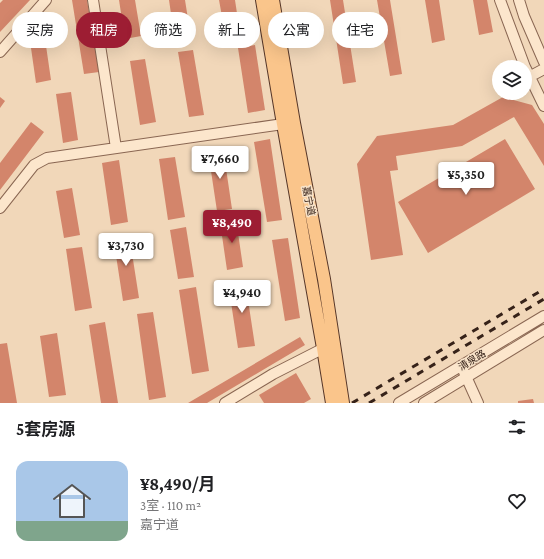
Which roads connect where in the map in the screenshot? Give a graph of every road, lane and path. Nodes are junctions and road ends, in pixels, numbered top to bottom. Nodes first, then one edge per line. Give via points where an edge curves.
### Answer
1 (46, 0) edge
2 (93, 0) edge
3 (262, 0) edge
4 (273, 0) edge
5 (500, 0) edge
6 (519, 0) edge
7 (0, 52) edge
8 (522, 60) edge
9 (544, 62) edge
10 (544, 69) edge
11 (532, 76) edge
12 (532, 81) edge
13 (544, 106) edge
14 (288, 123) junction
15 (116, 148) junction
16 (0, 208) edge
17 (544, 316) edge
18 (544, 330) edge
19 (329, 346) junction
20 (461, 367) junction
21 (466, 378) junction
22 (225, 403) edge
23 (332, 403) edge
24 (343, 403) edge
25 (399, 403) edge
26 (424, 403) edge
27 (478, 403) edge

1 - 7 street
2 - 15 street
3 - 14 main road, 嘉宁道
4 - 14 main road, 嘉宁道
5 - 8 street
6 - 9 street
10 - 11 street
12 - 13 street
14 - 15 street
14 - 19 main road, 嘉宁道 via 324,279
15 - 16 street via 47,158 34,165
17 - 20 street, 清泉路
18 - 21 street, 清泉路
19 - 22 street via 273,374
19 - 23 main road, 嘉宁道
19 - 24 main road, 嘉宁道
20 - 21 street
20 - 25 street, 清泉路
21 - 26 street, 清泉路
21 - 27 street

